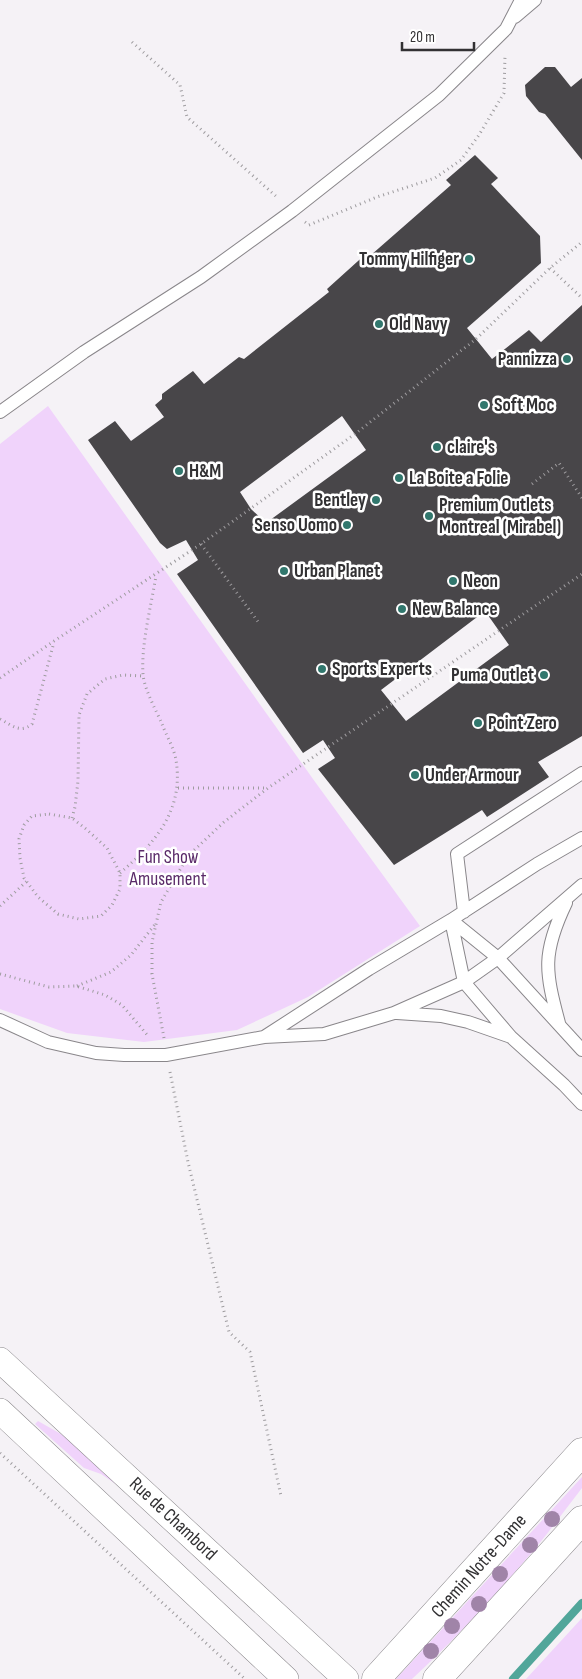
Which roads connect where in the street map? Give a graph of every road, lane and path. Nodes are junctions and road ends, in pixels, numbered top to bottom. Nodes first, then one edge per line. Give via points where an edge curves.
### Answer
1 (522, 0) edge
2 (535, 0) edge
3 (508, 25) junction
4 (132, 42) dead end
5 (292, 211) junction
6 (582, 242) edge
7 (550, 268) junction
8 (582, 298) edge
9 (0, 412) edge
10 (532, 484) dead end
11 (582, 498) edge
12 (201, 544) junction
13 (582, 574) edge
14 (156, 575) junction
15 (258, 623) dead end
16 (54, 641) junction
17 (143, 676) junction
18 (0, 678) edge
19 (0, 719) edge
20 (582, 773) edge
21 (178, 788) junction
22 (268, 788) junction
23 (72, 818) junction
24 (582, 838) edge
25 (120, 872) junction
26 (27, 881) junction
27 (582, 885) edge
28 (568, 899) junction
29 (0, 906) edge
30 (464, 912) junction
31 (451, 920) junction
32 (157, 921) junction
33 (498, 958) junction
34 (0, 974) edge
35 (464, 982) junction
36 (76, 986) junction
37 (394, 1013) junction
38 (0, 1020) edge
39 (561, 1028) junction
40 (264, 1037) junction
41 (511, 1037) junction
42 (582, 1050) edge
43 (166, 1055) junction
44 (582, 1104) edge
45 (0, 1360) edge
46 (0, 1411) edge
47 (582, 1452) edge
48 (0, 1453) edge
49 (281, 1496) dead end
50 (582, 1520) edge
51 (245, 1679) edge
52 (286, 1679) edge
53 (346, 1679) edge
54 (376, 1679) edge
55 (437, 1679) edge

1 - 3 lane
2 - 3 lane
3 - 5 lane via 439,95
3 - 5 path via 504,93 461,160 435,178 309,225
4 - 5 path via 180,85 187,117
5 - 9 lane via 202,277 84,352
6 - 7 path
7 - 8 path
7 - 12 path via 476,339 355,434
10 - 11 path via 559,463
12 - 14 path
12 - 15 path
13 - 22 path
14 - 16 path
14 - 17 path
16 - 18 path
16 - 19 path via 32,724 27,729 18,729
17 - 21 path via 176,758
17 - 23 path via 123,675 104,679 87,694 79,715 78,781
20 - 30 lane via 457,854
21 - 22 path
21 - 25 path via 173,807 155,838
22 - 32 path via 224,822 188,856 161,902
23 - 25 path via 106,848
23 - 26 path via 49,814 32,816 24,824 19,839 20,858
24 - 30 lane
25 - 26 path via 120,889 112,905 101,916 79,919 58,914 38,897
26 - 29 path
27 - 28 lane
28 - 33 lane
28 - 39 lane via 553,929 548,956 549,987
30 - 31 lane
31 - 33 lane
31 - 35 lane
31 - 40 lane
32 - 36 path via 131,955 111,972
32 - 43 path via 152,942 152,974
33 - 35 lane
33 - 39 lane
34 - 36 path via 49,987
35 - 37 lane
35 - 41 lane
36 - 43 path via 122,1005
37 - 40 lane via 324,1034
37 - 41 lane via 440,1016
38 - 43 lane via 48,1042 96,1053
39 - 42 lane
40 - 43 lane
41 - 44 lane
43 - 49 path via 229,1332 250,1352
45 - 53 street, Rue de Chambord
46 - 52 street, Rue de Chambord
47 - 54 street, Chemin Notre-Dame
48 - 51 path
50 - 55 street

